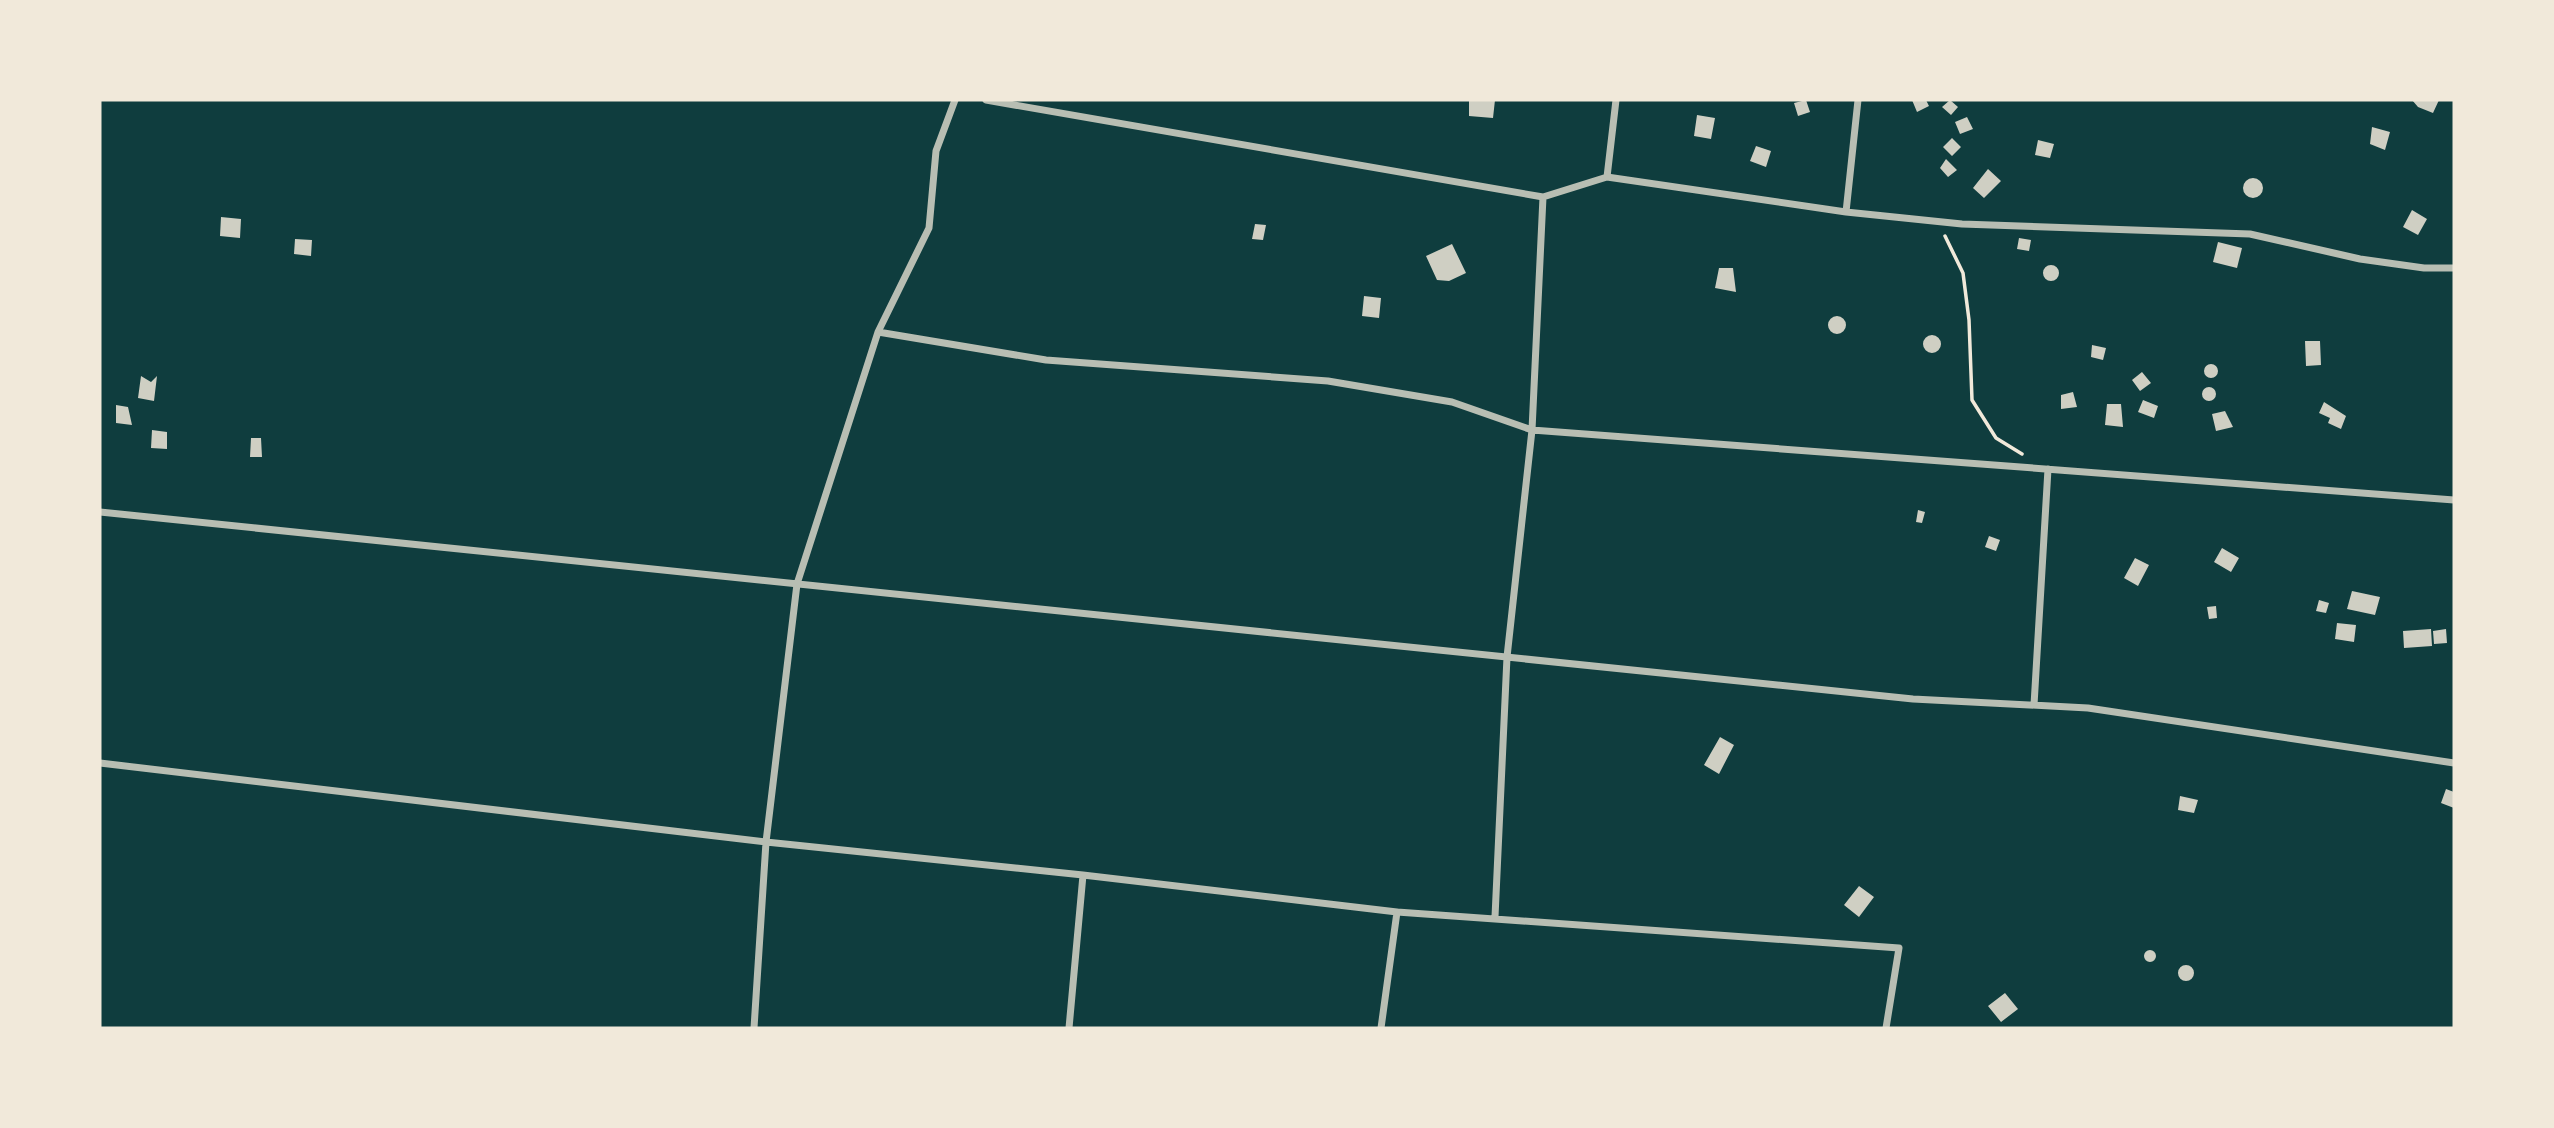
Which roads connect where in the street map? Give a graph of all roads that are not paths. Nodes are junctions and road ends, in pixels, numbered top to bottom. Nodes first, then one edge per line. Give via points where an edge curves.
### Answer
1 (955, 100) edge
2 (986, 100) edge
3 (1616, 100) edge
4 (1858, 100) edge
5 (1607, 177) junction
6 (1543, 197) junction
7 (1846, 212) junction
8 (2454, 268) edge
9 (878, 332) junction
10 (1532, 430) junction
11 (2048, 469) junction
12 (2454, 500) edge
13 (100, 512) edge
14 (797, 584) junction
15 (1507, 657) junction
16 (2034, 705) junction
17 (100, 763) edge
18 (2454, 763) edge
19 (766, 842) junction
20 (1083, 875) junction
21 (1397, 912) junction
22 (1495, 917) junction
23 (754, 1028) edge
24 (1069, 1028) edge
25 (1381, 1028) edge
26 (1886, 1028) edge

1 - 9 street via 936,151 929,228
2 - 6 street
3 - 5 street
4 - 7 street
5 - 6 street
5 - 7 street
6 - 10 street
7 - 8 street via 1938,221 2250,234 2360,259
9 - 10 street via 1046,360 1328,381 1452,401
9 - 14 street
10 - 11 street
10 - 15 street
11 - 12 street
11 - 16 street
13 - 14 street
14 - 15 street
14 - 19 street
15 - 16 street via 1913,699
15 - 22 street
16 - 18 street via 2088,708
17 - 19 street
19 - 20 street
19 - 23 street
20 - 21 street
20 - 24 street
21 - 22 street
21 - 25 street
22 - 26 street via 1899,948

